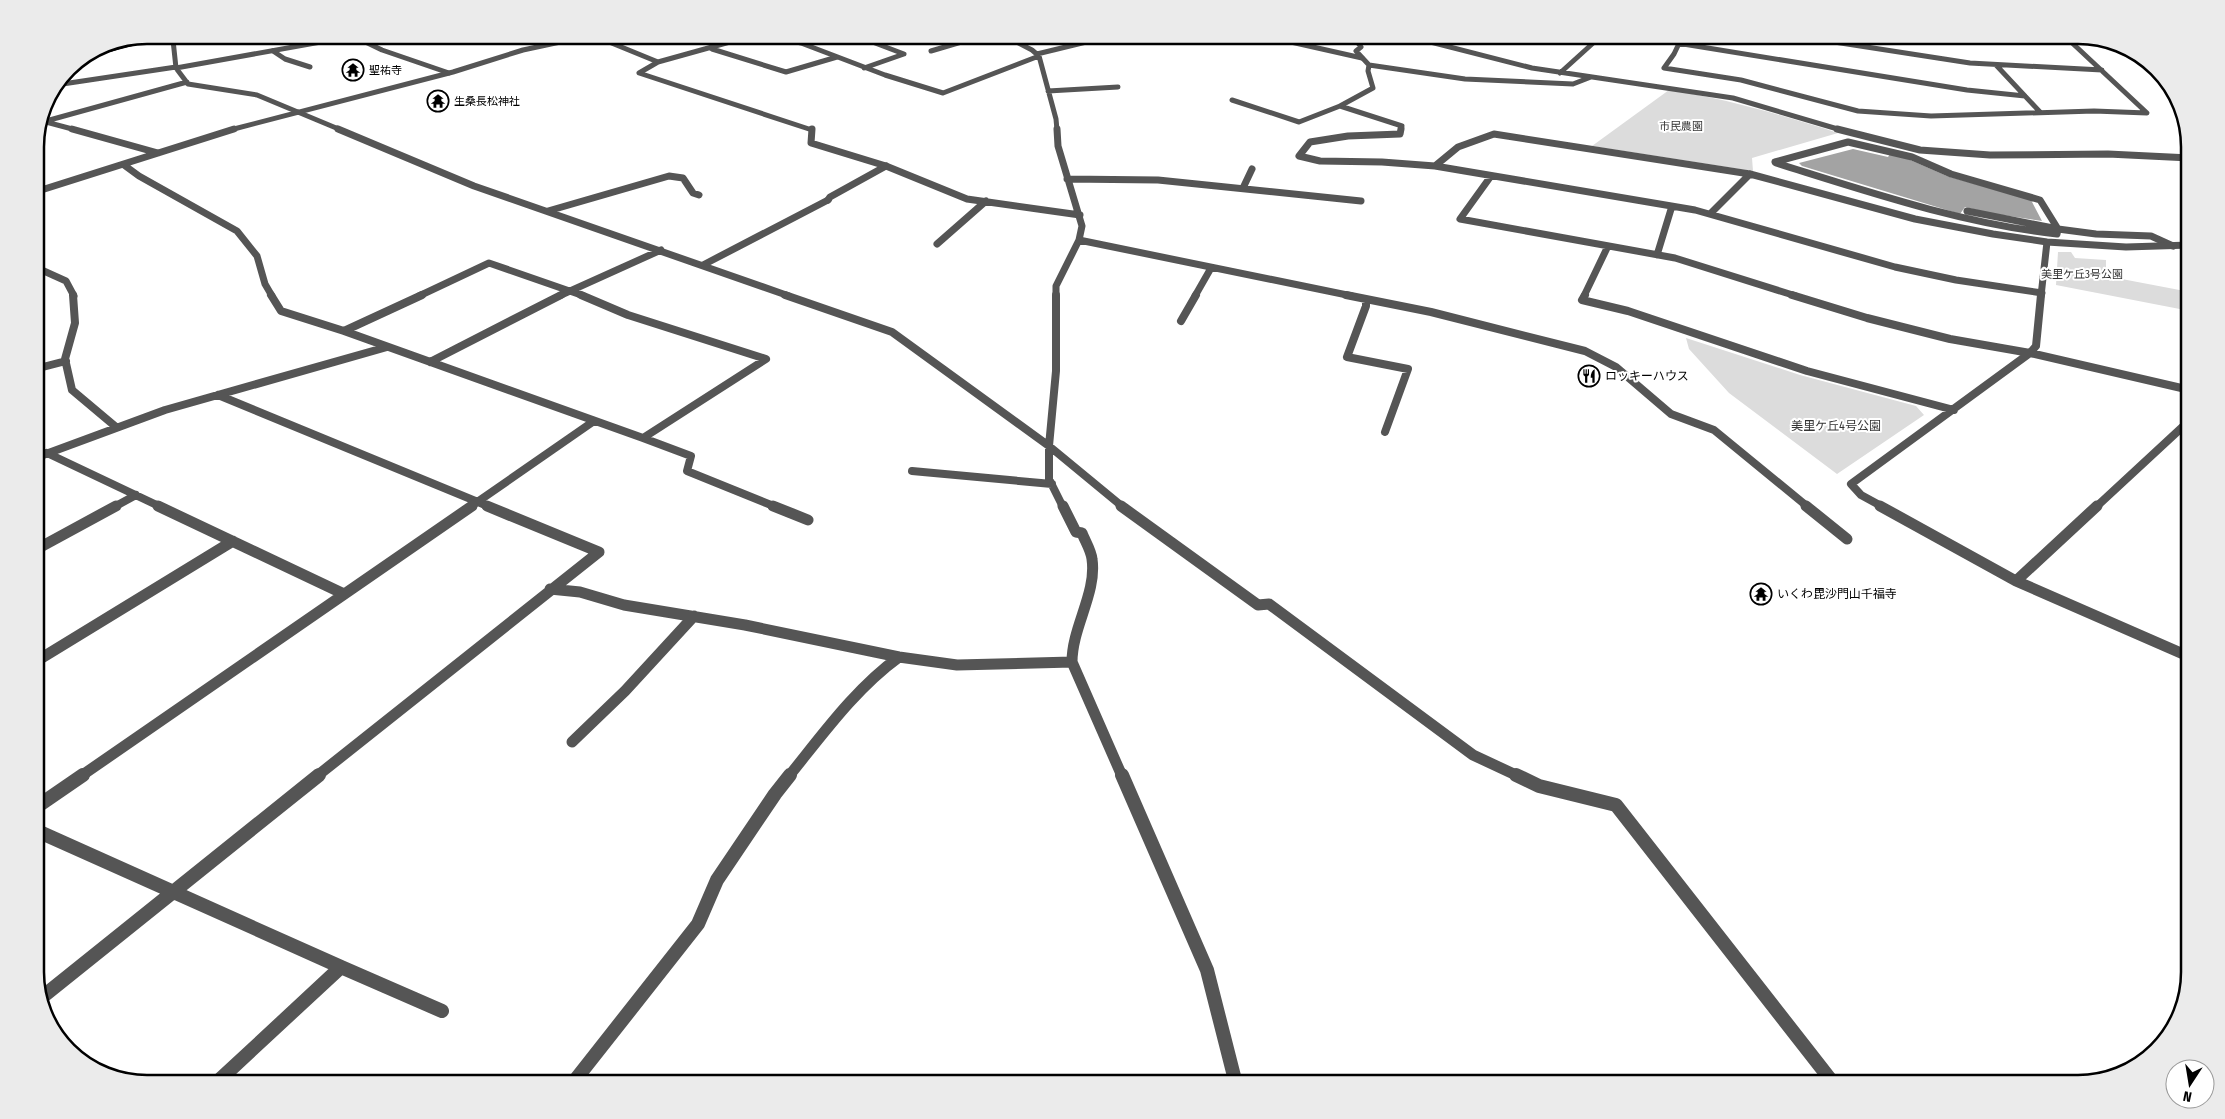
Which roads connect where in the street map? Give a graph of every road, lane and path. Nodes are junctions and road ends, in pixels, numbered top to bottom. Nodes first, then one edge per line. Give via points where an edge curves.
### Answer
1 (173, 44) edge
2 (307, 44) edge
3 (370, 44) edge
4 (551, 44) edge
5 (614, 44) edge
6 (725, 44) edge
7 (802, 44) edge
8 (878, 44) edge
9 (955, 44) edge
10 (1019, 44) edge
11 (1080, 44) edge
12 (1300, 44) edge
13 (1359, 44) edge
14 (1436, 44) edge
15 (1592, 44) edge
16 (1678, 44) edge
17 (1684, 44) edge
18 (1847, 44) edge
19 (2073, 44) edge
20 (134, 45) edge
21 (712, 48) junction
22 (273, 50) junction
23 (931, 51) dead end
24 (103, 53) edge
25 (1038, 55) junction
26 (836, 57) junction
27 (1362, 58) junction
28 (658, 62) junction
29 (1369, 65) junction
30 (1996, 65) junction
31 (310, 67) dead end
32 (176, 68) junction
33 (864, 68) junction
34 (2102, 70) junction
35 (1560, 72) junction
36 (449, 73) junction
37 (1592, 77) junction
38 (187, 82) junction
39 (65, 84) edge
40 (1118, 86) dead end
41 (1048, 91) junction
42 (2025, 96) junction
43 (1232, 100) dead end
44 (1340, 106) junction
45 (297, 112) junction
46 (2040, 112) junction
47 (47, 120) edge
48 (47, 122) edge
49 (158, 154) junction
50 (2181, 158) edge
51 (124, 165) junction
52 (886, 166) junction
53 (1435, 166) junction
54 (1252, 169) dead end
55 (1750, 174) junction
56 (1491, 176) junction
57 (1067, 179) junction
58 (1243, 188) junction
59 (44, 189) edge
60 (699, 195) dead end
61 (986, 201) junction
62 (1362, 201) dead end
63 (1672, 206) junction
64 (548, 211) junction
65 (1967, 211) dead end
66 (1711, 213) junction
67 (1080, 215) junction
68 (2058, 229) junction
69 (1079, 240) junction
70 (2048, 242) junction
71 (937, 244) dead end
72 (1608, 246) junction
73 (2173, 246) junction
74 (2181, 246) edge
75 (661, 250) junction
76 (1656, 255) junction
77 (703, 265) junction
78 (1211, 268) junction
79 (44, 271) edge
80 (570, 290) junction
81 (2042, 293) junction
82 (1366, 300) junction
83 (1181, 321) dead end
84 (344, 330) junction
85 (388, 347) junction
86 (2030, 353) junction
87 (66, 361) junction
88 (430, 362) junction
89 (44, 367) edge
90 (2181, 388) edge
91 (218, 395) junction
92 (1954, 410) junction
93 (594, 422) junction
94 (116, 427) junction
95 (2181, 428) edge
96 (1385, 432) dead end
97 (643, 438) junction
98 (1049, 446) junction
99 (47, 453) junction
100 (44, 454) edge
101 (912, 471) dead end
102 (1052, 484) junction
103 (136, 495) junction
104 (478, 501) junction
105 (808, 520) dead end
106 (1847, 539) dead end
107 (233, 541) junction
108 (44, 545) edge
109 (2016, 581) junction
110 (550, 589) junction
111 (344, 594) junction
112 (694, 616) junction
113 (2181, 653) edge
114 (44, 656) edge
115 (899, 657) junction
116 (1072, 662) junction
117 (572, 742) dead end
118 (44, 802) edge
119 (44, 834) edge
120 (173, 891) junction
121 (340, 967) junction
122 (46, 994) edge
123 (442, 1011) dead end
124 (225, 1075) edge
125 (579, 1075) edge
126 (1234, 1075) edge
127 (1827, 1075) edge

1 - 32 street
2 - 22 street
3 - 36 street
4 - 36 street
5 - 28 street
6 - 21 street
7 - 26 street
8 - 33 street via 904,54
9 - 23 street
10 - 25 street
11 - 25 street
12 - 27 street
13 - 27 street via 1361,47 1356,51
14 - 35 street
15 - 35 street
16 - 46 street via 1664,68 1740,80 1858,111 1931,116
17 - 42 street via 1967,90
18 - 30 street
19 - 34 street
20 - 24 main road
21 - 26 street via 786,72
21 - 28 street
22 - 31 street via 285,59
22 - 32 street
25 - 33 street via 943,93
25 - 41 street
26 - 33 street
27 - 29 street
28 - 52 street via 639,73 812,129 811,143
29 - 37 street via 1492,81 1573,84
29 - 44 street via 1373,88
30 - 34 street
30 - 42 street
32 - 38 street
32 - 39 street
34 - 46 street via 2147,113 2094,110
35 - 37 street
36 - 45 street
37 - 50 street via 1725,96 1856,135 1935,152
38 - 45 street via 257,95
38 - 47 street
40 - 41 street
41 - 57 street
42 - 46 street
43 - 44 street via 1298,122
44 - 53 street via 1402,126 1402,130 1400,134 1348,136 1310,142 1299,156 1320,161
45 - 49 street
45 - 64 street via 448,176
48 - 49 street
49 - 51 street
51 - 59 street
51 - 84 street via 237,231 258,256 265,284 281,312
52 - 61 street via 967,199
52 - 77 street
53 - 55 street via 1458,147 1494,134
53 - 56 street
54 - 58 street
55 - 66 street
55 - 70 street via 1924,221
56 - 63 street
56 - 72 street via 1460,219
57 - 58 street via 1158,180
57 - 67 street
58 - 62 street
60 - 64 street via 693,193 683,178 669,176
61 - 67 street
61 - 71 street
63 - 66 street
63 - 76 street
64 - 75 street
65 - 68 street
66 - 81 street via 1902,269
67 - 69 street
68 - 68 street via 2040,200 1951,174 1912,157 1848,142 1775,162 1951,217 2036,232 2057,234
68 - 73 street via 2151,236
69 - 78 street
69 - 98 street via 1056,286 1056,371
70 - 73 street via 2126,247
70 - 81 street
72 - 76 street
72 - 92 street via 1582,300 1628,311 1807,372
73 - 74 street
75 - 77 street
75 - 80 street
76 - 86 street via 1843,312 1950,339
77 - 98 street via 892,332
78 - 82 street
78 - 83 street
79 - 87 street via 66,281 74,296 75,322
80 - 84 street via 490,263
80 - 88 street
80 - 97 street via 628,315 766,359
81 - 86 street via 2036,346
82 - 96 street via 1347,357 1408,369
82 - 106 street via 1430,312 1600,358 1616,367 1671,414 1714,430
84 - 85 street
85 - 88 street
85 - 91 street
86 - 90 street
86 - 92 street
87 - 89 street
87 - 94 street via 72,390
88 - 93 street
91 - 94 street
91 - 104 street
92 - 109 street via 1851,484 1861,495
93 - 97 street
93 - 104 street
94 - 99 street
95 - 109 street
97 - 105 street via 691,456 687,472
98 - 102 street
98 - 127 street via 1124,508 1258,605 1269,604 1473,755 1538,786 1616,805
99 - 100 street
99 - 103 street
101 - 102 street
102 - 116 street via 1076,532 1082,532 1092,556 1093,568 1072,646
103 - 107 street
103 - 108 street
104 - 110 street via 599,552
104 - 111 street
107 - 111 street
107 - 114 street
109 - 113 street
110 - 112 street via 580,592 624,605
110 - 120 street
111 - 118 street
112 - 115 street
112 - 117 street via 625,691
115 - 116 street via 957,665
115 - 125 street via 880,671 844,709 775,794 717,880 698,924
116 - 126 street via 1207,970
119 - 120 street
120 - 121 street
120 - 122 street
121 - 123 street
121 - 124 street

